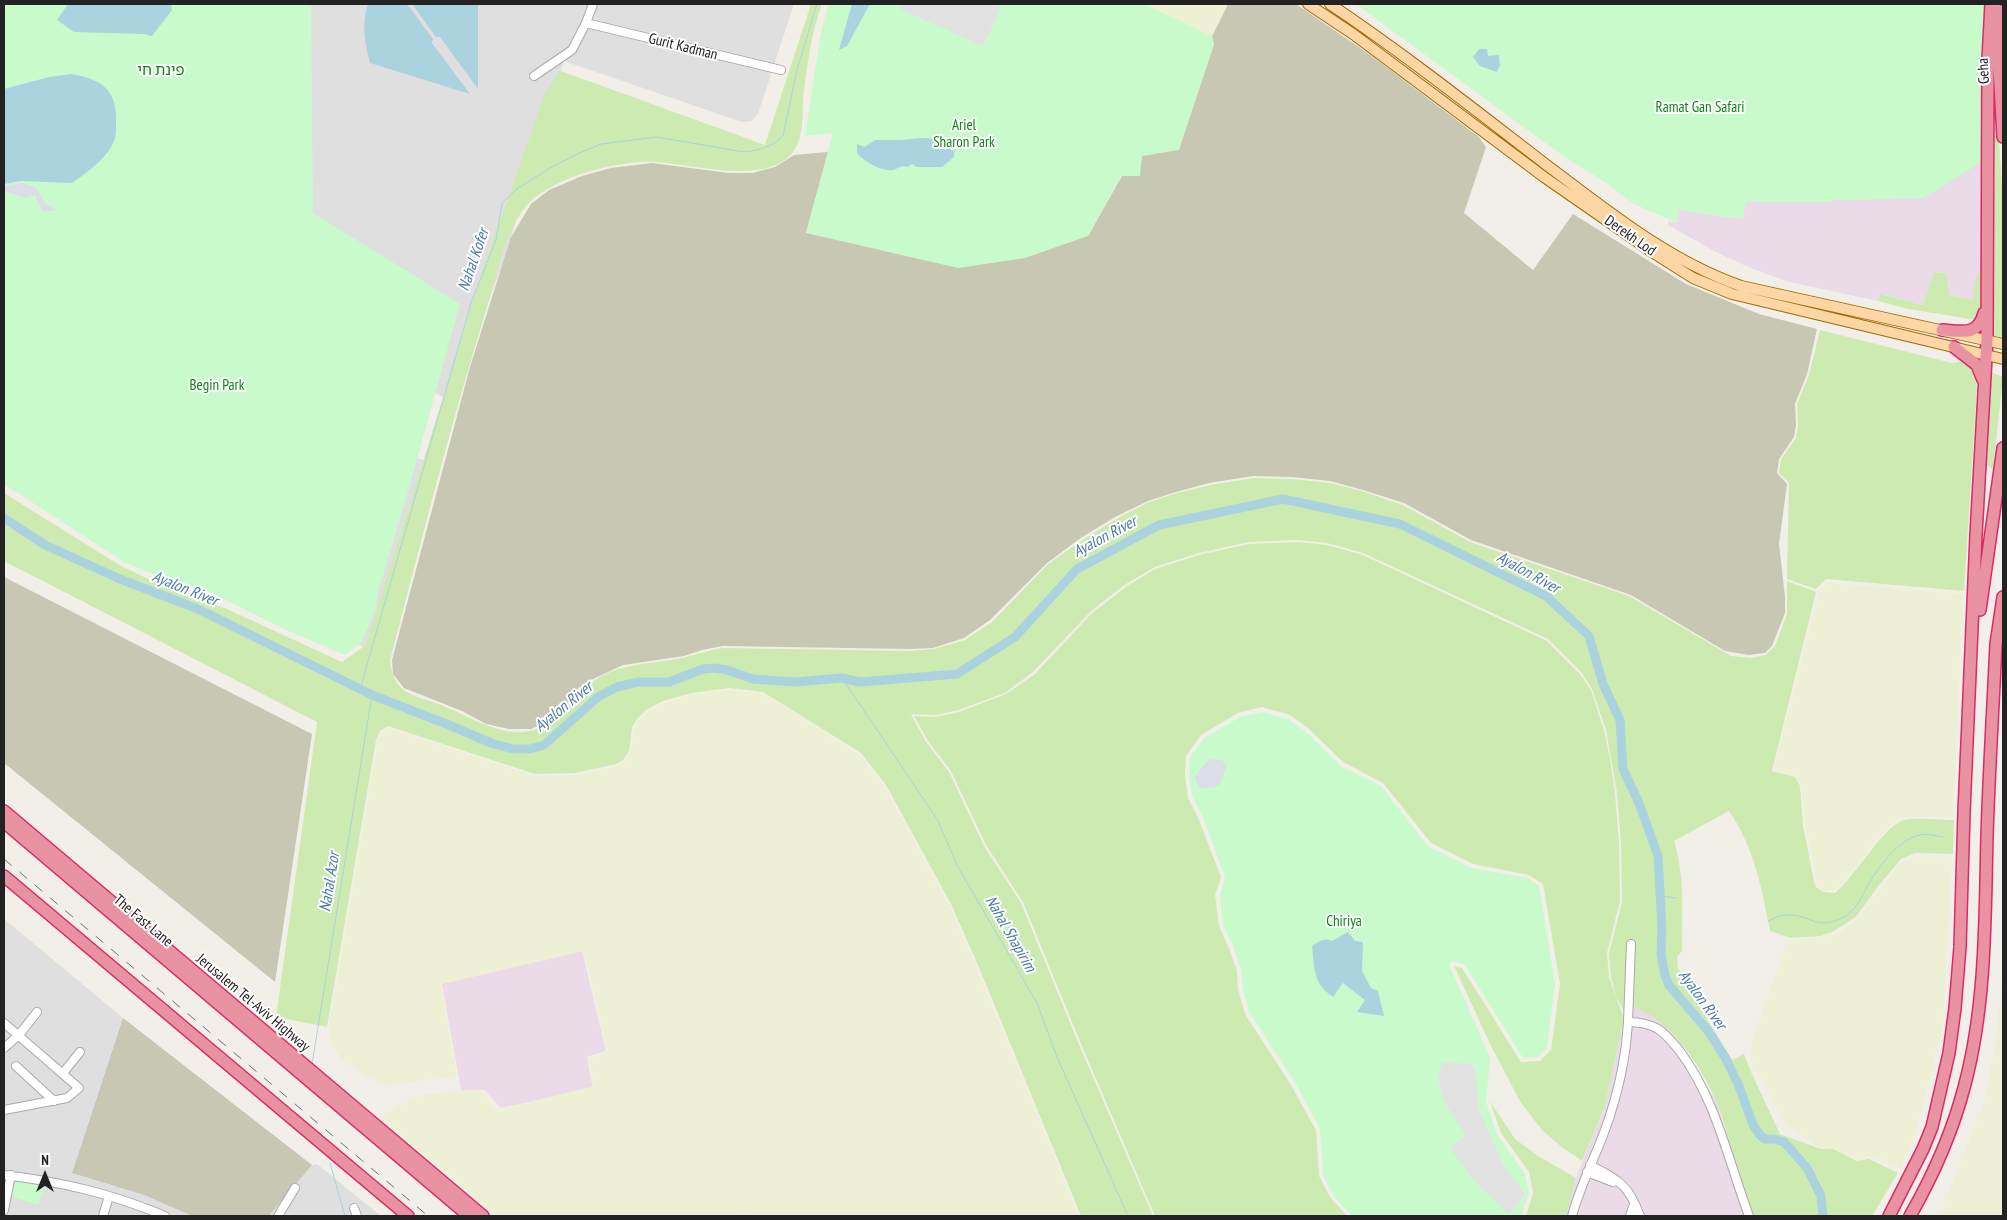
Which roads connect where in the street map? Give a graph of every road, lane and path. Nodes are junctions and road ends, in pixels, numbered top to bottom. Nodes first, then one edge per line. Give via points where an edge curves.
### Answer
1 (593, 4) edge
2 (1308, 4) edge
3 (1330, 4) edge
4 (1991, 4) edge
5 (1998, 4) edge
6 (586, 23) junction
7 (781, 70) dead end
8 (534, 76) dead end
9 (2003, 137) edge
10 (1988, 234) junction
11 (1942, 330) junction
12 (1987, 340) junction
13 (2003, 344) edge
14 (1954, 347) junction
15 (1986, 355) junction
16 (2003, 359) edge
17 (1984, 388) junction
18 (2003, 448) edge
19 (2003, 597) edge
20 (2003, 639) edge
21 (1988, 807) junction
22 (4, 811) edge
23 (1964, 812) junction
24 (4, 822) edge
25 (4, 876) edge
26 (1631, 944) dead end
27 (36, 1012) dead end
28 (1628, 1022) junction
29 (4, 1023) edge
30 (19, 1035) junction
31 (4, 1048) edge
32 (80, 1052) dead end
33 (16, 1066) dead end
34 (63, 1073) junction
35 (54, 1100) junction
36 (4, 1110) edge
37 (1588, 1169) junction
38 (7, 1175) edge
39 (295, 1188) dead end
40 (1630, 1192) junction
41 (109, 1196) junction
42 (354, 1208) dead end
43 (4, 1210) edge
44 (103, 1216) edge
45 (164, 1216) edge
46 (278, 1216) edge
47 (357, 1216) edge
48 (408, 1216) edge
49 (469, 1216) edge
50 (483, 1216) edge
51 (1572, 1216) edge
52 (1630, 1216) edge
53 (1640, 1216) edge
54 (1748, 1216) edge
55 (1888, 1216) edge
56 (1910, 1216) edge

1 - 6 street
2 - 14 main road, Derekh Lod via 1544,177 1693,278 1732,294
3 - 11 main road, Derekh Lod via 1615,217 1711,276 1741,286
4 - 10 highway
5 - 9 highway, Geha
6 - 7 street, Gurit Kadman
6 - 8 street via 572,50
10 - 11 highway via 1982,321 1975,329
10 - 12 highway
11 - 12 main road, Derekh Lod
12 - 13 main road, Derekh Lod
12 - 15 highway
14 - 15 main road, Derekh Lod
14 - 17 highway via 1977,366
15 - 16 main road, Derekh Lod
15 - 17 highway
17 - 23 highway
18 - 23 highway via 1975,651
19 - 21 highway via 1996,644
20 - 21 highway
21 - 56 highway via 1984,947 1966,1083 1951,1130 1924,1193
22 - 50 highway, Jerusalem Tel-Aviv Highway
23 - 55 highway via 1960,947 1949,1053 1932,1127
24 - 49 highway, The Fast Lane
25 - 48 highway
26 - 28 street
27 - 30 street
28 - 37 street via 1614,1101
28 - 54 street via 1644,1023 1659,1029 1693,1070 1718,1121
29 - 30 street
30 - 31 street
30 - 34 street
32 - 34 street
33 - 35 street
34 - 35 street via 79,1088 67,1098
35 - 36 street
37 - 40 street
37 - 51 street
38 - 41 street via 57,1182
38 - 43 street
39 - 46 street
40 - 52 street via 1634,1206
40 - 53 street
41 - 44 street
41 - 45 street
42 - 47 street

